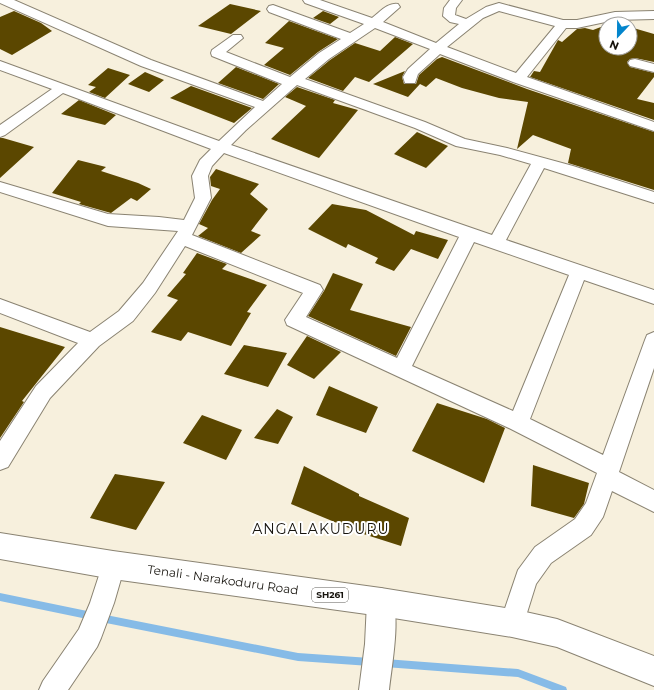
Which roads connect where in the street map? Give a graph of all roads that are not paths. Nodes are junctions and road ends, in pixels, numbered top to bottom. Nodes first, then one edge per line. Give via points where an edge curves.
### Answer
1 (309, 0) edge
2 (456, 0) edge
3 (514, 0) edge
4 (12, 1) edge
5 (394, 7) dead end
6 (273, 9) dead end
7 (505, 9) junction
8 (654, 15) edge
9 (374, 23) junction
10 (468, 23) junction
11 (563, 24) junction
12 (237, 38) dead end
13 (351, 38) junction
14 (439, 49) junction
15 (635, 63) dead end
16 (0, 65) edge
17 (654, 68) edge
18 (518, 79) junction
19 (410, 80) dead end
20 (294, 81) junction
21 (62, 88) junction
22 (264, 106) junction
23 (654, 127) edge
24 (0, 132) edge
25 (221, 147) junction
26 (540, 162) junction
27 (0, 186) edge
28 (654, 198) edge
29 (185, 232) junction
30 (469, 234) junction
31 (496, 243) junction
32 (579, 271) junction
33 (654, 297) edge
34 (0, 306) edge
35 (654, 340) edge
36 (92, 341) junction
37 (401, 370) junction
38 (518, 423) junction
39 (0, 460) edge
40 (608, 473) junction
41 (654, 501) edge
42 (0, 546) edge
43 (114, 565) junction
44 (381, 602) junction
45 (512, 623) junction
46 (654, 670) edge
47 (375, 689) edge
48 (52, 690) edge

1 - 9 street
2 - 10 street via 450,8 449,16
3 - 7 street
4 - 22 street via 146,63
5 - 9 street
6 - 13 street
7 - 10 street via 493,7
7 - 11 street
8 - 11 street via 615,16 577,24
9 - 13 street
9 - 14 street
10 - 14 street
11 - 18 street
12 - 20 street via 217,53
13 - 20 street
14 - 18 street
14 - 19 street via 413,72
15 - 17 street
16 - 21 street
18 - 23 street
20 - 22 street
20 - 26 street via 461,142
21 - 24 street
21 - 25 street
22 - 25 street
25 - 29 street via 202,170 200,186 203,198
25 - 30 street
26 - 28 street
26 - 31 street
27 - 29 street via 108,220 159,223
29 - 36 street via 149,288 126,316
29 - 37 street via 314,290 294,320
30 - 31 street
30 - 37 street
31 - 32 street
32 - 33 street
32 - 38 street
34 - 36 street
35 - 40 street
36 - 39 street via 43,392
37 - 38 street
38 - 40 street
40 - 41 street
40 - 45 street via 595,509 583,527 543,556 526,578
42 - 43 main road, Tenali - Narakoduru Road / SH261
43 - 44 main road, Tenali - Narakoduru Road / SH261
43 - 48 street via 88,638
44 - 45 main road, Tenali - Narakoduru Road / SH261
44 - 47 main road
45 - 46 main road, Tenali - Narakoduru Road / SH261 via 557,633

